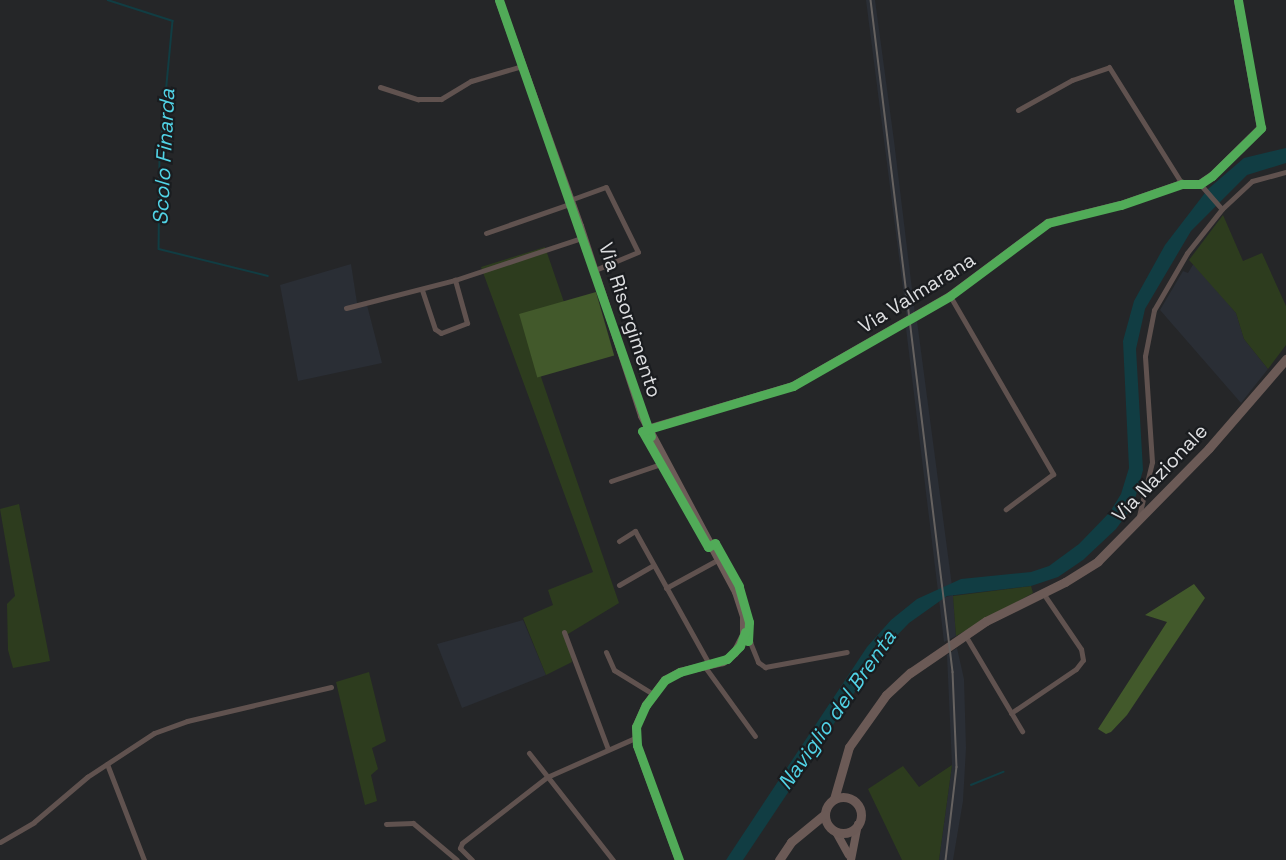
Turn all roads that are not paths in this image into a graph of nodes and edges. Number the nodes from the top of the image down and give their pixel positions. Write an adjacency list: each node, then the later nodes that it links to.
1 (499, 0): 3 (street, Via Risorgimento)
2 (1238, 0): 8 (street)
3 (522, 66): 4 (street); 9 (street, Via Risorgimento)
4 (380, 87)
5 (1018, 110): 7 (street)
6 (1286, 172): 10 (street)
7 (1182, 184): 8 (street, Via Valmarana); 16 (street, Via Valmarana)
8 (1202, 188): 10 (street)
9 (571, 201): 11 (street); 12 (street, Via Risorgimento); 13 (street, Via Risorgimento)
10 (1221, 207): 23 (street)
11 (486, 233)
12 (584, 237): 13 (street, Via Risorgimento); 14 (street)
13 (595, 270): 19 (street, Via Risorgimento)
14 (455, 280): 15 (street); 15 (street)
15 (422, 290): 17 (street)
16 (950, 296): 19 (street, Via Valmarana); 22 (street, Via Valmarana)
17 (346, 308)
18 (1286, 359): 23 (main road, Via Nazionale)
19 (647, 429): 20 (street, Via Risorgimento)
20 (664, 463): 21 (street); 25 (street, Via Risorgimento)
21 (611, 481)
22 (1006, 509)
23 (1139, 521): 29 (main road, Via Nazionale)
24 (619, 541): 26 (street)
25 (719, 559): 28 (street); 32 (street, Via Risorgimento)
26 (653, 565): 27 (street); 28 (street)
27 (620, 585)
28 (666, 588): 35 (street)
29 (1043, 593): 31 (main road, Via Nazionale); 38 (street)
30 (564, 632): 42 (street)
31 (965, 635): 38 (street); 45 (main road, Via Nazionale)
32 (743, 639): 34 (street); 35 (street)
33 (606, 652): 37 (street)
34 (847, 652)
35 (707, 666): 37 (street); 40 (street)
36 (330, 687): 44 (street)
37 (653, 694): 41 (street)
38 (1011, 712): 39 (street)
39 (1023, 731)
40 (755, 736)
41 (635, 738): 42 (street); 58 (street)
42 (608, 749): 46 (street)
43 (529, 753): 46 (street)
44 (107, 764): 53 (street); 54 (street)
45 (842, 774): 47 (main road, Via Nazionale); 48 (main road)
46 (547, 777): 56 (street); 57 (street)
47 (834, 799): 48 (main road); 49 (main road)
48 (851, 799): 51 (main road)
49 (825, 814): 52 (main road); 59 (main road)
50 (386, 824): 55 (street)
51 (858, 825): 52 (main road); 60 (street)
52 (834, 831): 59 (main road); 60 (street)
53 (0, 842)
54 (144, 860)
55 (457, 860)
56 (472, 860)
57 (613, 860)
58 (679, 860)
59 (780, 860)
60 (850, 860)

